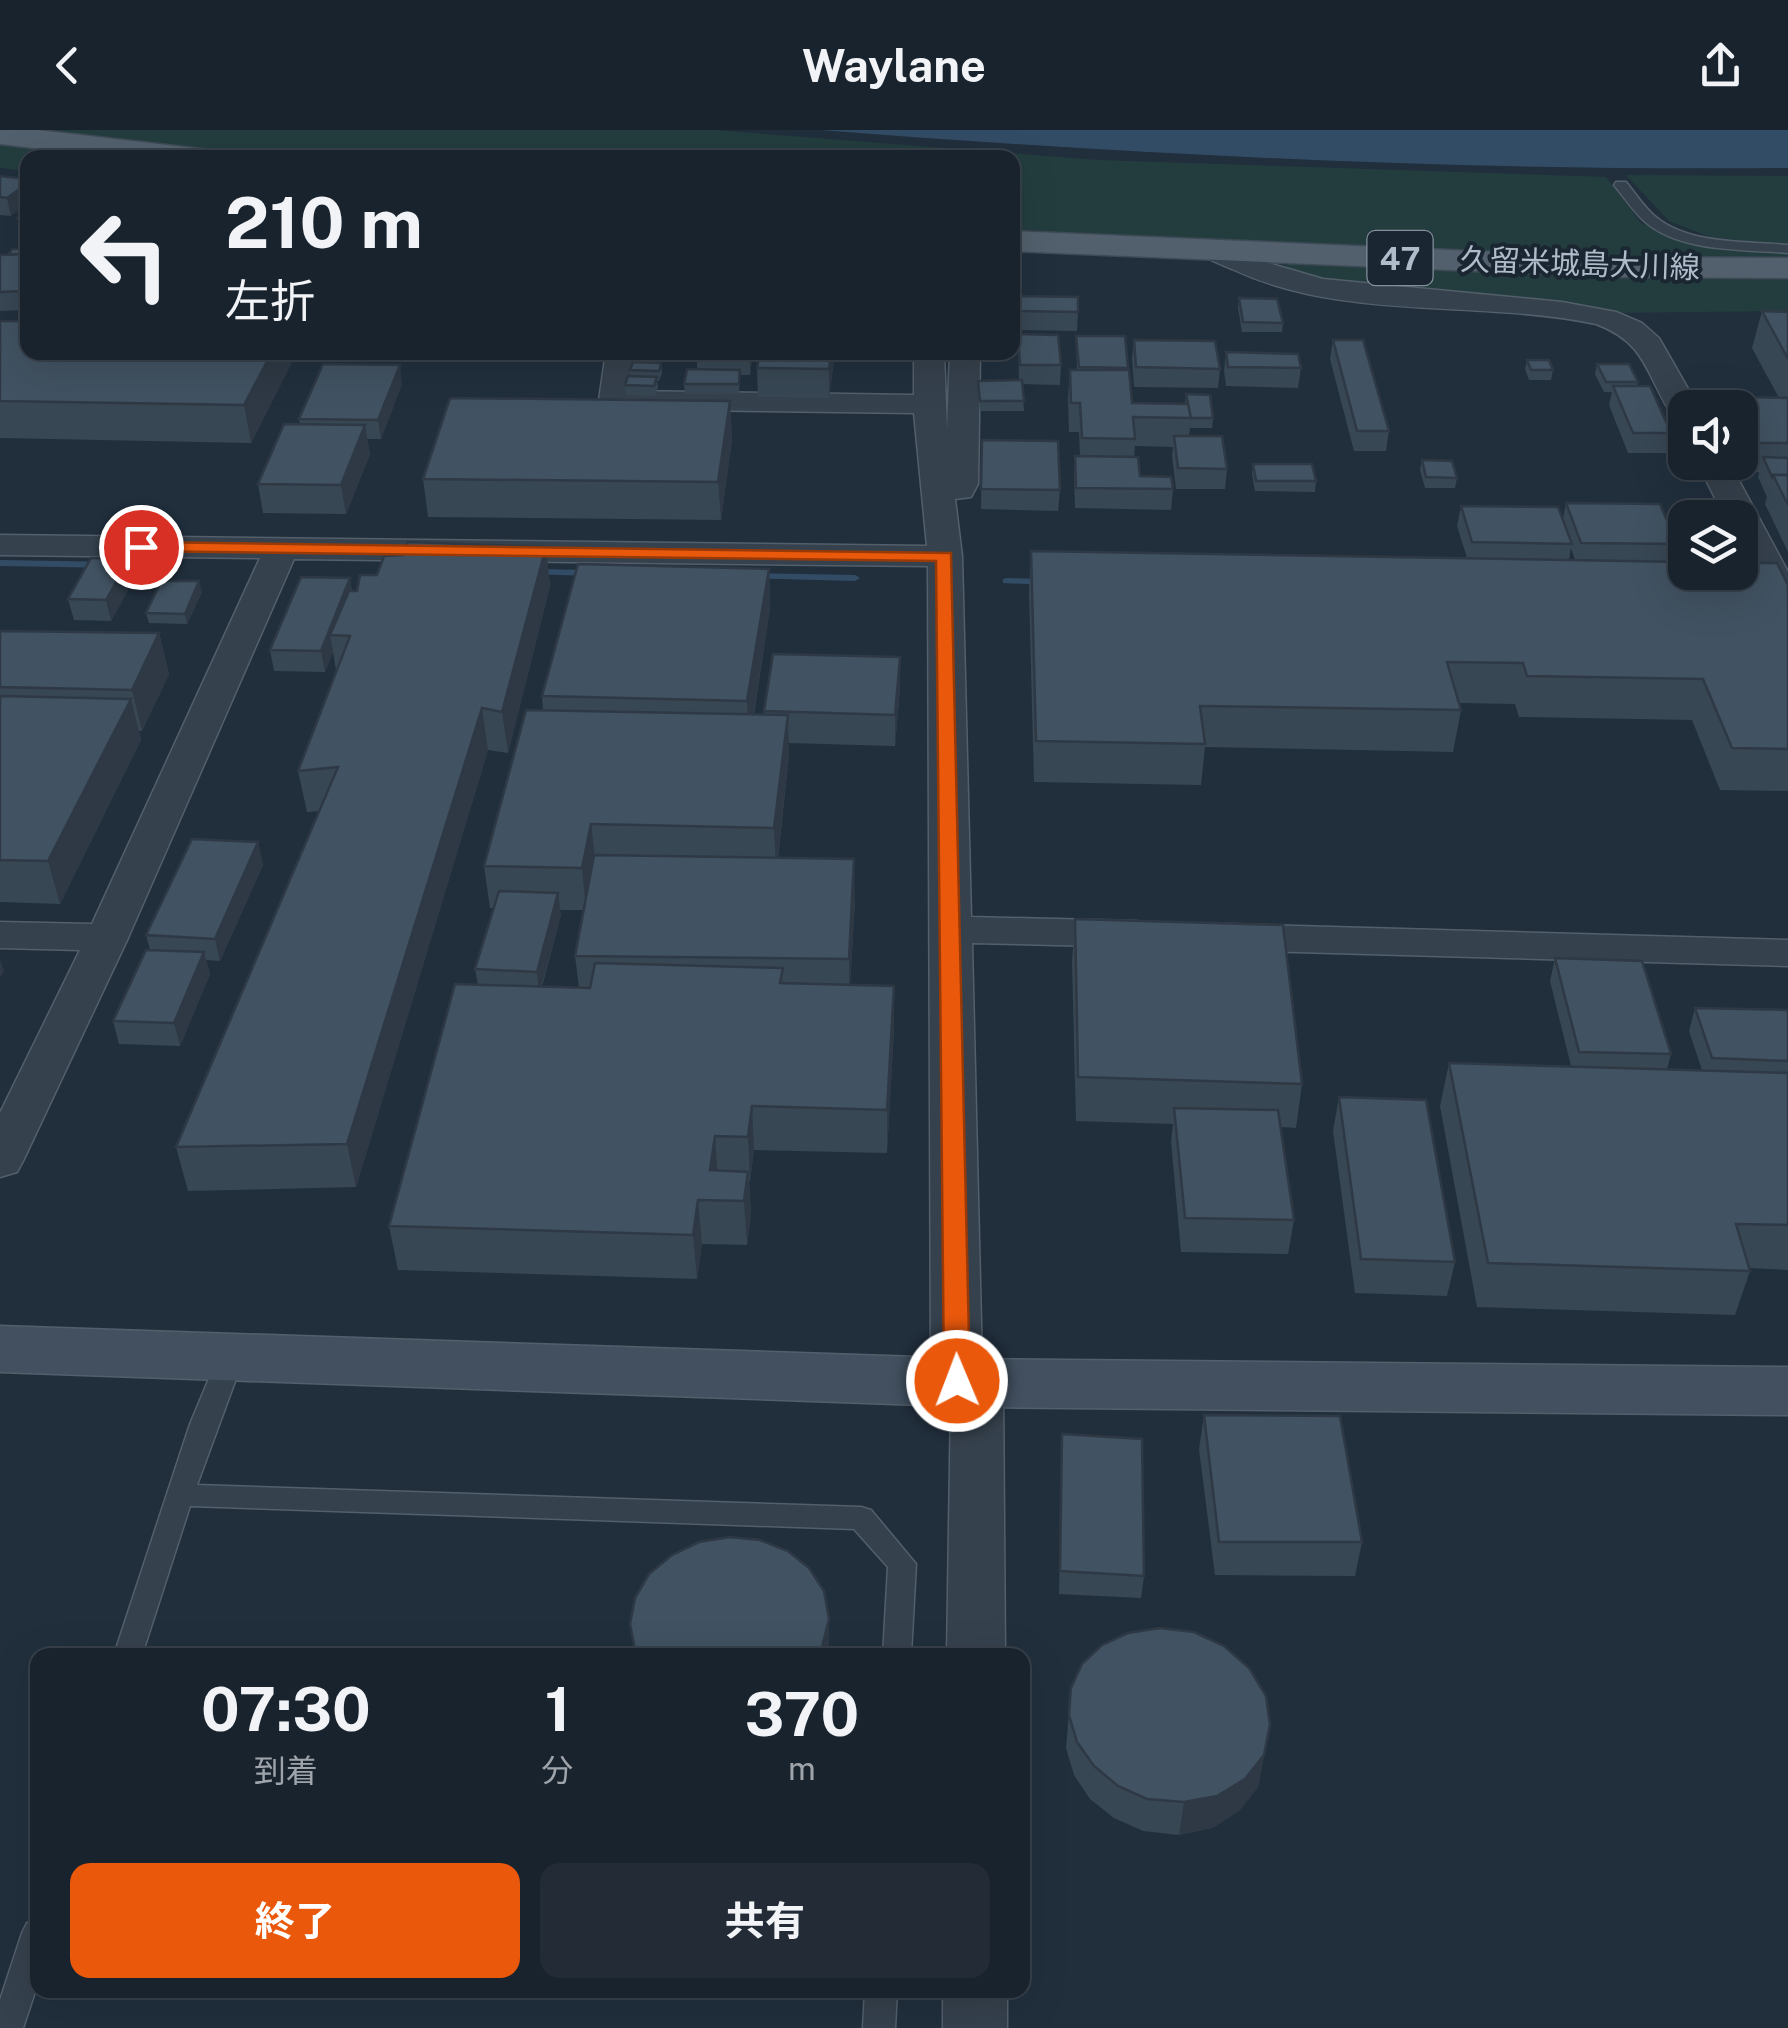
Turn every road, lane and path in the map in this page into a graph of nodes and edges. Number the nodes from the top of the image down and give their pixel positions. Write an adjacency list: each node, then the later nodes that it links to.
1 (0, 135): 2 (main road)
2 (132, 150)
3 (1621, 185): 5 (lane)
4 (1020, 240): 6 (main road, 久留米城島大川線 / 47)
5 (1788, 249)
6 (1213, 250): 7 (main road, 久留米城島大川線 / 47); 11 (street)
7 (1788, 268)
8 (620, 360): 12 (street)
9 (930, 360): 12 (street)
10 (965, 360): 14 (street)
11 (1673, 390)
12 (929, 404): 14 (street)
13 (1723, 480): 18 (street)
14 (939, 502): 17 (street)
15 (0, 545): 16 (street)
16 (282, 550): 17 (street); 21 (street)
17 (945, 556): 19 (street)
18 (1785, 590)
19 (948, 929): 22 (street); 26 (street)
20 (0, 935): 21 (street)
21 (107, 938): 23 (street)
22 (1788, 953)
23 (0, 1162)
24 (0, 1349): 25 (street)
25 (230, 1357): 26 (street); 28 (lane)
26 (967, 1382): 27 (street); 31 (street)
27 (1788, 1390)
28 (180, 1494): 29 (lane); 30 (lane)
29 (130, 1648)
30 (897, 1648)
31 (976, 1648)
32 (30, 1958): 35 (lane)
33 (880, 1998): 36 (lane)
34 (976, 1998): 37 (street)
35 (7, 2028)
36 (879, 2028)
37 (975, 2028)

